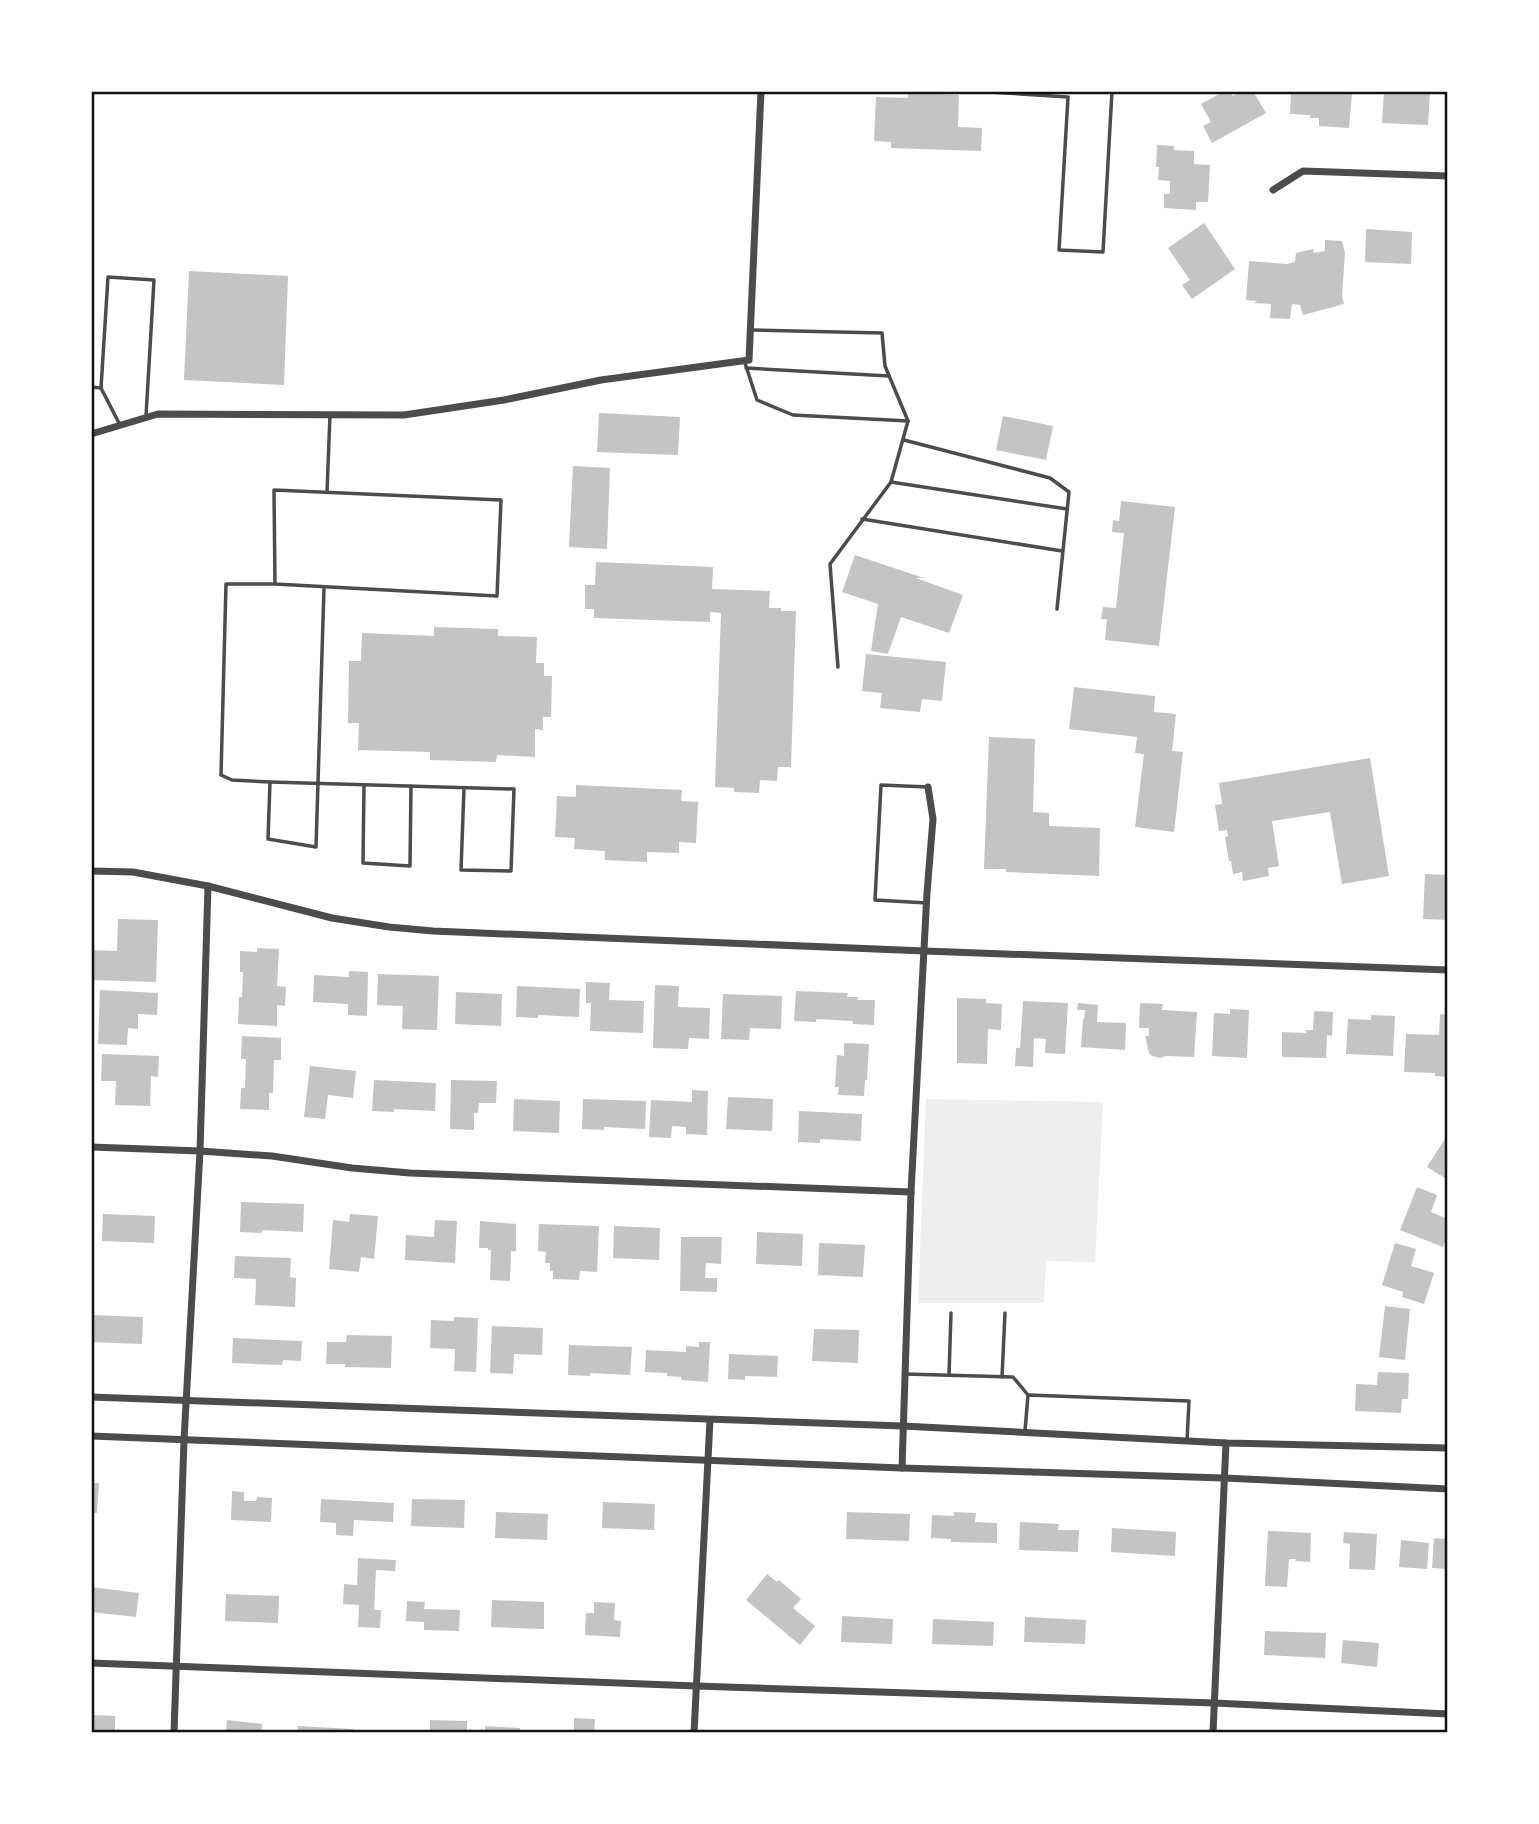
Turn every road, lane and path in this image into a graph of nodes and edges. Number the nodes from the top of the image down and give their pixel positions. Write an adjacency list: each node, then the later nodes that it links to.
1 (761, 91): 7 (street)
2 (973, 91): 4 (lane)
3 (1112, 91): 4 (lane)
4 (1068, 94)
5 (1448, 176): 6 (street)
6 (1273, 190)
7 (750, 330): 8 (street); 9 (lane)
8 (746, 362): 9 (lane); 12 (street); 14 (lane)
9 (889, 376): 14 (lane)
10 (91, 387): 11 (lane)
11 (101, 388): 13 (lane); 15 (lane)
12 (330, 415): 13 (street); 19 (lane)
13 (146, 418): 15 (street)
14 (908, 421): 17 (lane)
15 (120, 425): 16 (street)
16 (91, 434)
17 (903, 440): 18 (lane); 20 (lane)
18 (891, 482): 20 (lane); 21 (lane)
19 (327, 492): 23 (lane); 24 (lane)
20 (1067, 509): 22 (lane)
21 (862, 519): 22 (lane); 26 (lane)
22 (1062, 551): 25 (lane)
23 (275, 584): 24 (lane); 27 (lane)
24 (324, 588): 28 (lane)
25 (1056, 609)
26 (838, 667)
27 (270, 782): 28 (lane); 28 (lane)
28 (318, 783): 29 (lane)
29 (364, 785): 30 (lane); 30 (lane)
30 (411, 786): 32 (lane)
31 (928, 787): 35 (street); 35 (lane)
32 (464, 788): 32 (lane)
33 (91, 871): 34 (street)
34 (208, 886): 36 (street); 39 (street)
35 (927, 902): 36 (street)
36 (925, 951): 37 (street); 40 (street)
37 (1448, 970)
38 (91, 1147): 39 (street)
39 (200, 1151): 40 (street); 48 (street)
40 (911, 1192): 43 (street)
41 (951, 1313): 44 (lane)
42 (1005, 1313): 45 (lane)
43 (905, 1374): 44 (lane); 50 (street)
44 (949, 1375): 45 (lane)
45 (1002, 1377): 46 (lane)
46 (1028, 1395): 51 (lane); 54 (lane)
47 (91, 1397): 48 (street)
48 (186, 1401): 49 (street); 53 (street)
49 (710, 1420): 50 (street); 57 (street)
50 (903, 1426): 51 (street); 58 (street)
51 (1024, 1433): 54 (street)
52 (91, 1436): 53 (street)
53 (184, 1440): 57 (street); 62 (street)
54 (1187, 1441): 55 (street)
55 (1226, 1443): 56 (street); 59 (street)
56 (1448, 1448)
57 (707, 1461): 58 (street); 63 (street)
58 (902, 1468): 59 (street)
59 (1224, 1478): 60 (street); 64 (street)
60 (1448, 1489)
61 (91, 1663): 62 (street)
62 (177, 1666): 63 (street); 66 (street)
63 (696, 1686): 64 (street); 67 (street)
64 (1214, 1703): 65 (street); 68 (street)
65 (1448, 1714)
66 (174, 1733)
67 (694, 1733)
68 (1213, 1733)

